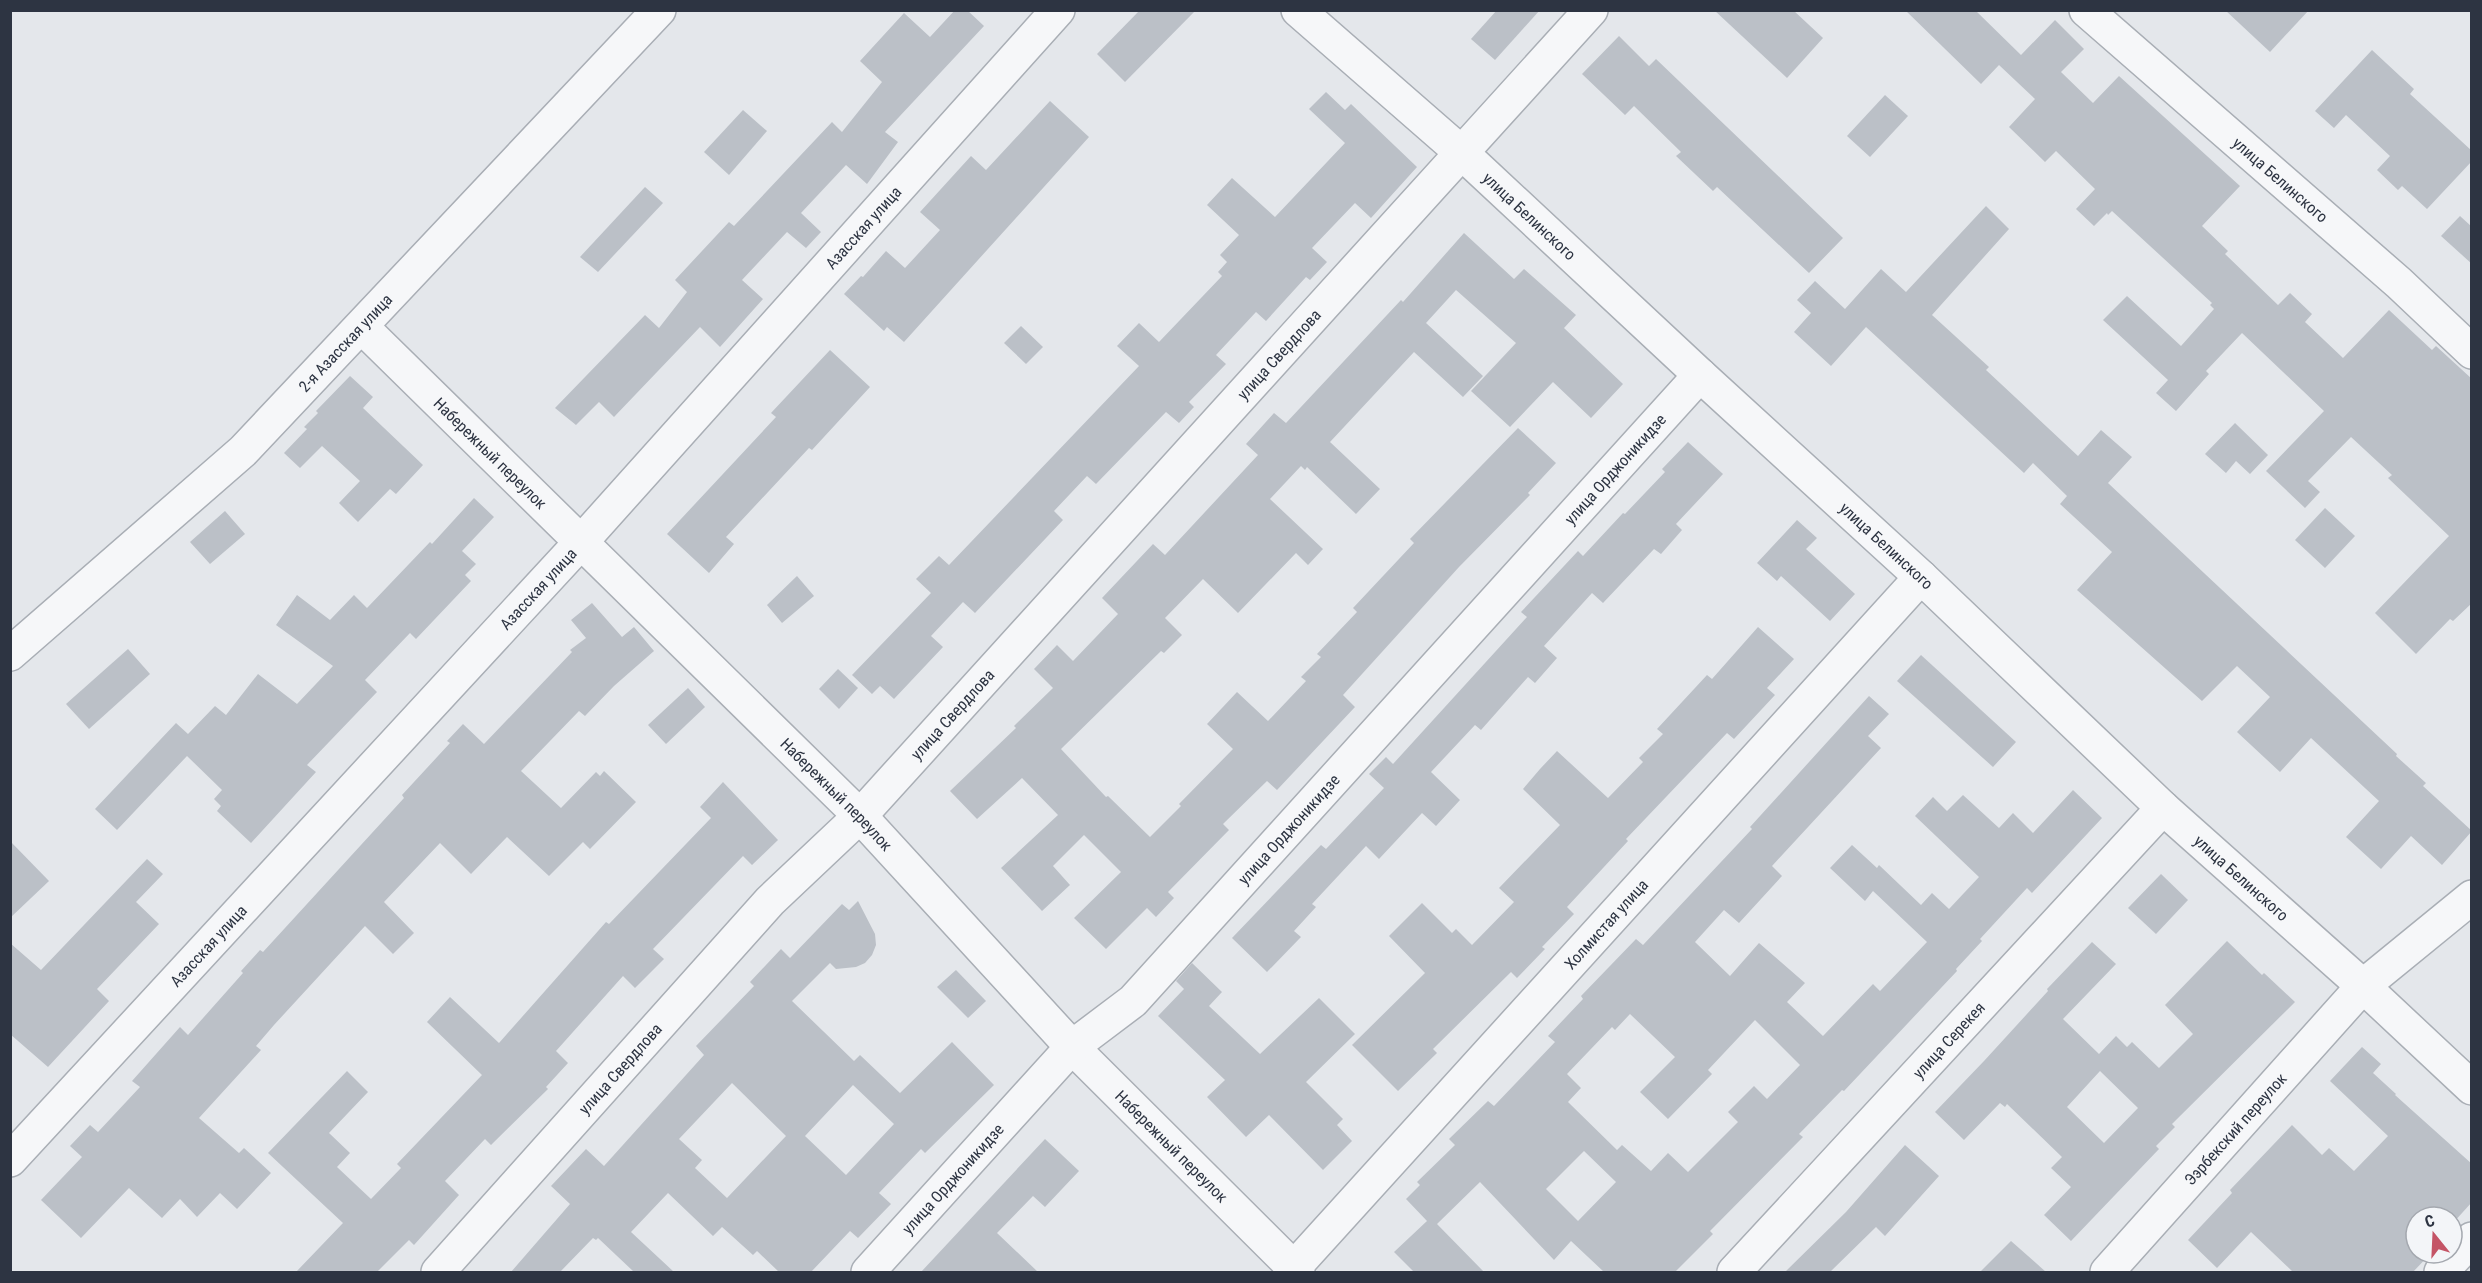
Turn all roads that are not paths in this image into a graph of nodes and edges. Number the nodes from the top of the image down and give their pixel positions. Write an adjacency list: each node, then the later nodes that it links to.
1 (659, 10): 7 (street, 2-я Азасская улица)
2 (1058, 10): 10 (street, Азасская улица)
3 (1298, 10): 6 (street, улица Белинского)
4 (1591, 10): 6 (street, улица Свердлова)
5 (2086, 10): 8 (street, улица Белинского)
6 (1463, 154): 9 (street, улица Белинского); 14 (street, улица Свердлова)
7 (362, 327): 10 (street, Набережный переулок); 12 (street, 2-я Азасская улица)
8 (2472, 352)
9 (1700, 375): 11 (street, улица Белинского); 17 (street, улица Орджоникидзе)
10 (582, 541): 14 (street, Набережный переулок); 19 (street, Азасская улица)
11 (1921, 578): 13 (street, улица Белинского); 21 (street, Холмистая улица)
12 (10, 654)
13 (2163, 808): 16 (street, улица Белинского); 24 (street, улица Серекея)
14 (860, 816): 17 (street, Набережный переулок); 22 (street, улица Свердлова)
15 (2472, 897): 16 (street, Ээрбекский переулок)
16 (2363, 986): 18 (street, улица Белинского); 25 (street, Ээрбекский переулок)
17 (1072, 1047): 21 (street, Набережный переулок); 23 (street, улица Орджоникидзе)
18 (2472, 1088)
19 (10, 1160)
20 (2472, 1239): 26 (street)
21 (1294, 1271)
22 (438, 1272)
23 (868, 1272)
24 (1734, 1272)
25 (2107, 1272)
26 (2441, 1272)

